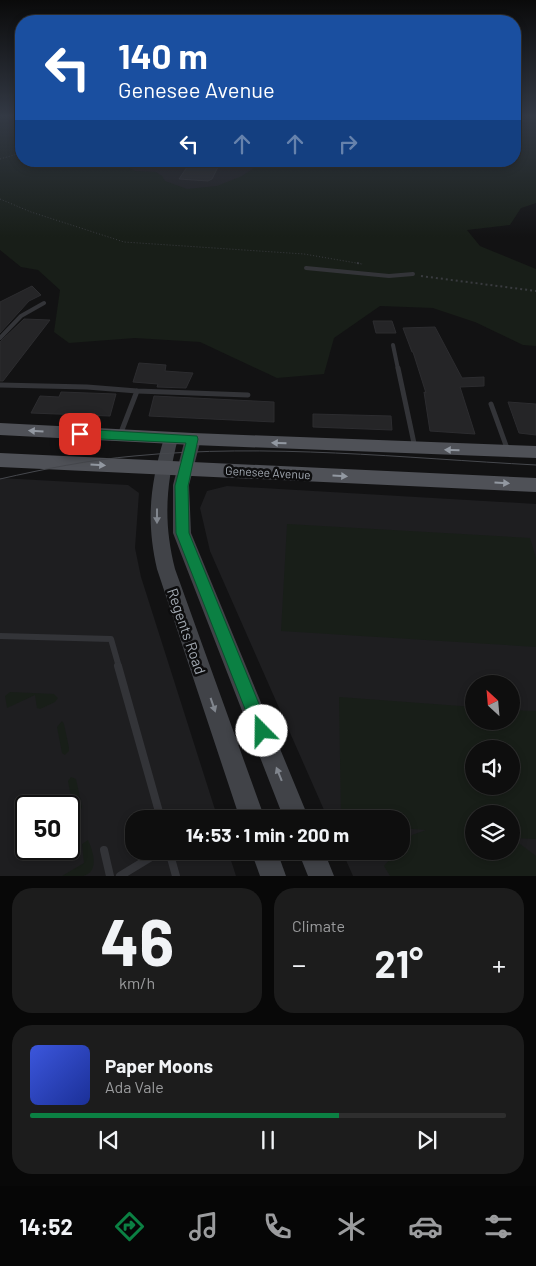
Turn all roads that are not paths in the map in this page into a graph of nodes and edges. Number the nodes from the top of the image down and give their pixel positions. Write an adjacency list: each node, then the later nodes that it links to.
1 (306, 268): 2 (lane)
2 (414, 274)
3 (44, 303): 4 (lane)
4 (0, 338)
5 (393, 345): 14 (lane)
6 (0, 385): 7 (lane)
7 (137, 391): 8 (lane); 11 (lane)
8 (248, 395)
9 (491, 404): 15 (lane)
10 (0, 429): 11 (main road, one-way to 10)
11 (120, 435): 12 (main road)
12 (171, 438): 13 (main road); 18 (main road, Regents Road)
13 (193, 439): 14 (main road, one-way to 13); 19 (main road)
14 (415, 448): 15 (main road, one-way to 14)
15 (508, 451): 16 (main road)
16 (536, 452)
17 (0, 460): 18 (main road, Genesee Avenue, one-way to 18)
18 (163, 468): 19 (main road, Genesee Avenue); 23 (main road, Regents Road, one-way to 23)
19 (186, 469): 20 (main road, Genesee Avenue, one-way to 20); 24 (main road, one-way to 19)
20 (536, 485)
21 (0, 636): 22 (lane)
22 (158, 810)
23 (250, 810)
24 (293, 810)
25 (104, 850): 30 (lane)
26 (146, 860): 31 (lane)
27 (172, 860): 32 (lane)
28 (267, 860): 33 (main road)
29 (315, 860): 34 (main road)
30 (110, 876)
31 (120, 876)
32 (176, 876)
33 (273, 876)
34 (321, 876)

